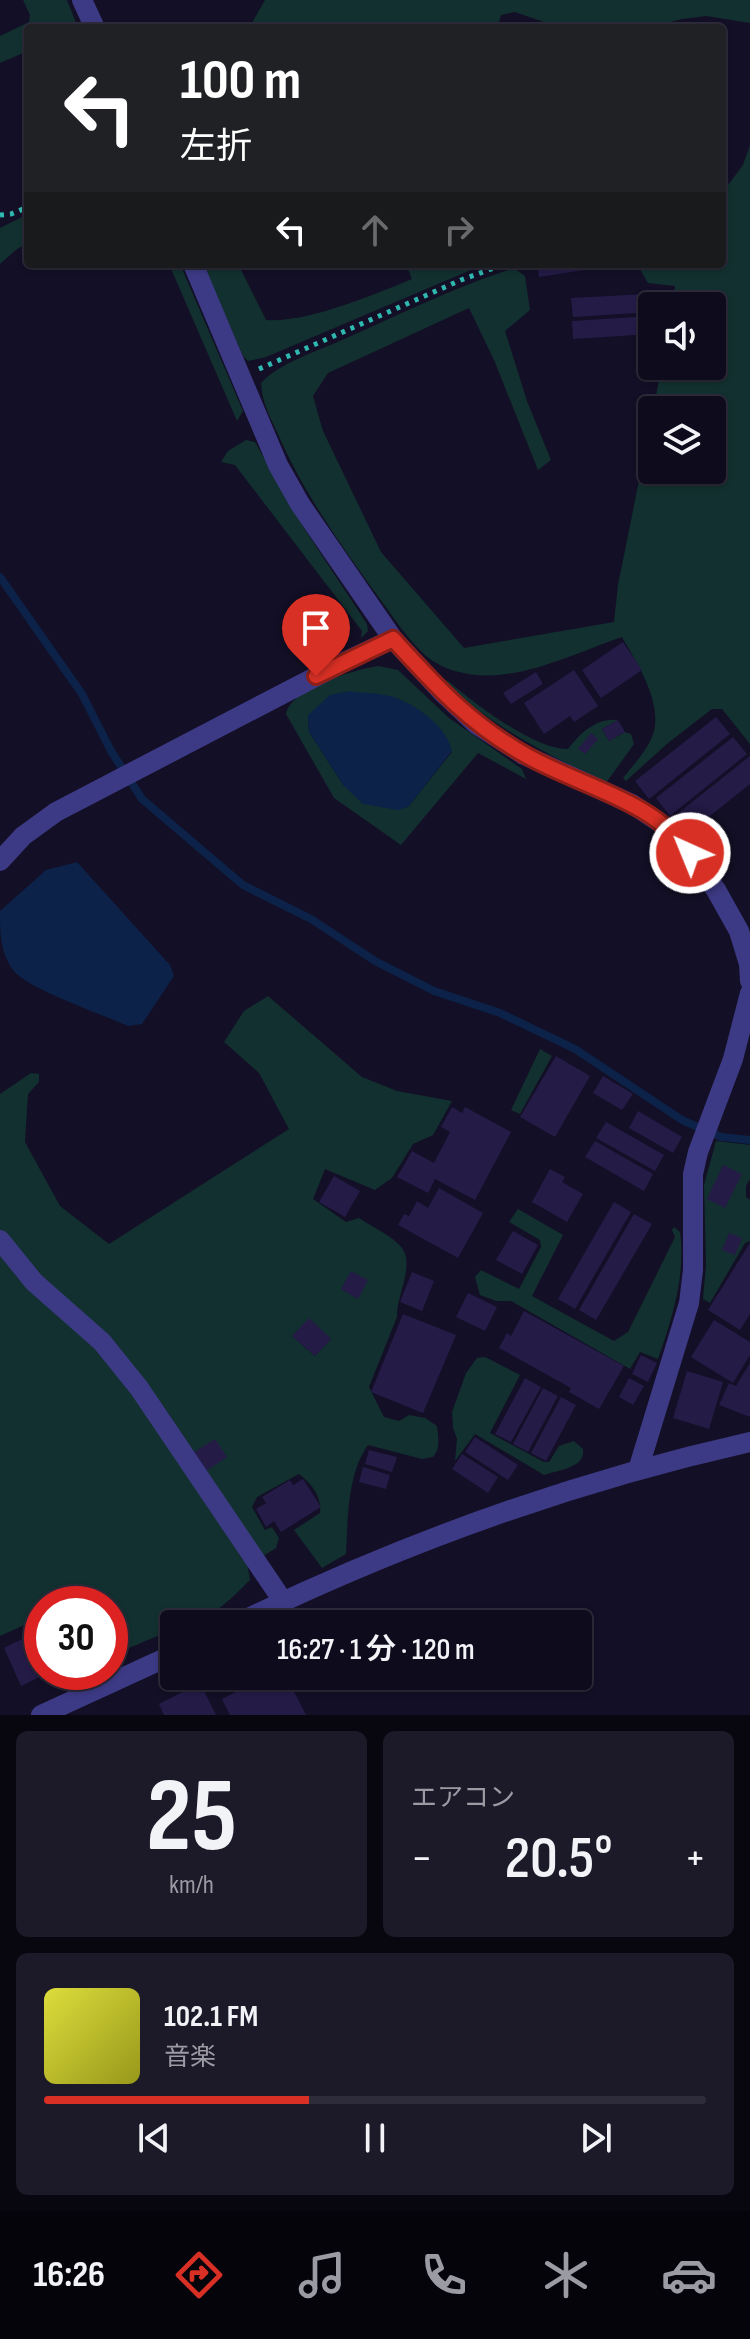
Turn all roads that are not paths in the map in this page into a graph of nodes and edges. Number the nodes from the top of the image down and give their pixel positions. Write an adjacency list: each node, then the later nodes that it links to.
1 (82, 0): 2 (street)
2 (93, 24)
3 (195, 268): 4 (street)
4 (393, 639): 5 (street); 6 (street)
5 (0, 861)
6 (750, 981)
7 (750, 993): 10 (street)
8 (0, 1240): 11 (street)
9 (750, 1442): 10 (street)
10 (638, 1470): 11 (street)
11 (283, 1601): 12 (street)
12 (265, 1610)
13 (160, 1660): 14 (street)
14 (41, 1715)

